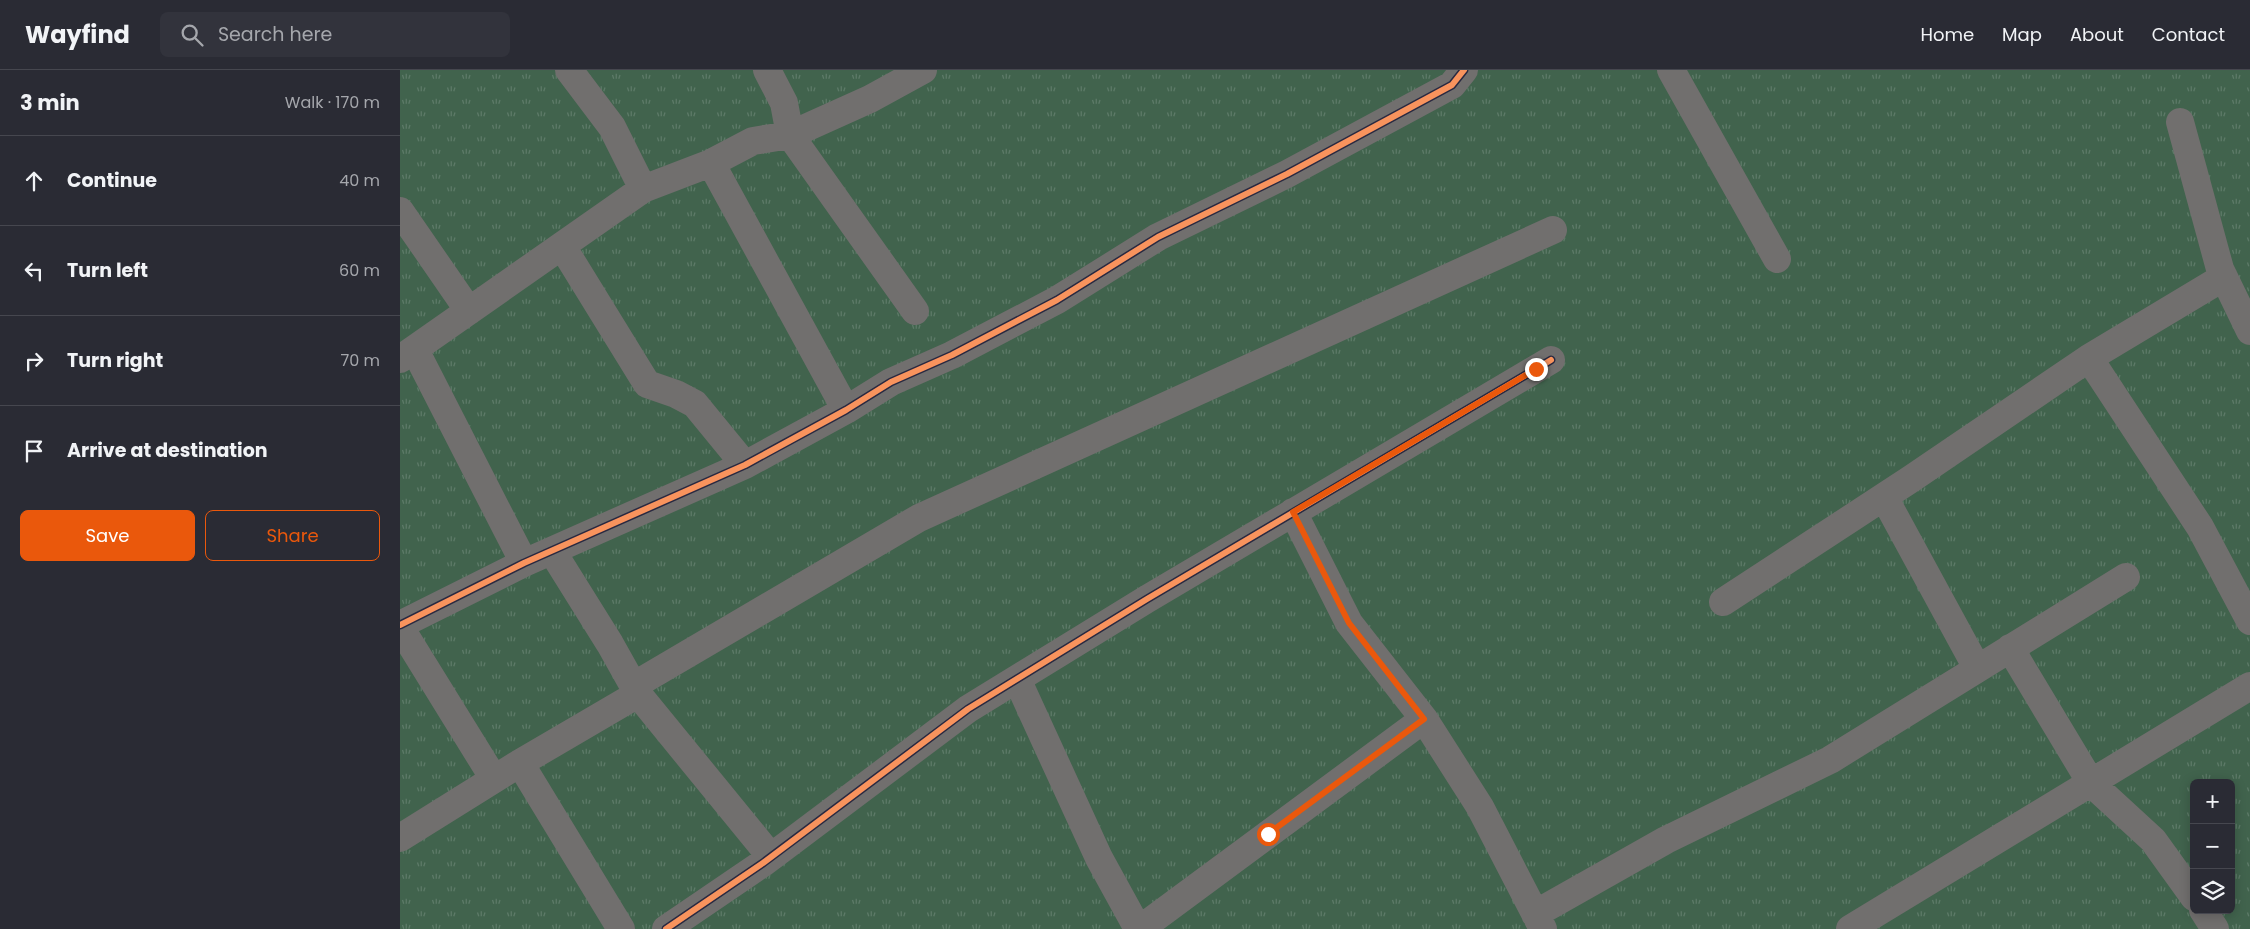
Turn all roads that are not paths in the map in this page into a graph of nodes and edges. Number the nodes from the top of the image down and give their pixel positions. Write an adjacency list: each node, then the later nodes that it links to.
1 (568, 70): 9 (street)
2 (767, 70): 7 (street)
3 (923, 70): 7 (street)
4 (1464, 70): 21 (street)
5 (1672, 70): 13 (street)
6 (2180, 122): 14 (street)
7 (790, 135): 8 (street); 16 (street)
8 (711, 163): 9 (street); 21 (street)
9 (643, 189): 12 (street)
10 (400, 211): 15 (street)
11 (1553, 230): 35 (street)
12 (562, 246): 15 (street); 22 (street)
13 (1776, 259)
14 (2224, 277): 17 (street); 19 (street)
15 (469, 311): 18 (street)
16 (915, 312)
17 (2250, 331)
18 (407, 355): 26 (street)
19 (2089, 358): 23 (street); 29 (street)
20 (1551, 360): 24 (street)
21 (846, 410): 22 (street)
22 (745, 465): 25 (street)
23 (1884, 497): 28 (street); 32 (street)
24 (1293, 512): 33 (street); 36 (street)
25 (552, 551): 26 (street); 35 (street)
26 (524, 563): 30 (street)
27 (2126, 577): 31 (street)
28 (1724, 602)
29 (2250, 621)
30 (400, 626): 38 (street)
31 (2010, 648): 32 (street); 39 (street)
32 (1977, 668): 43 (street)
33 (1017, 679): 41 (street); 46 (street)
34 (2250, 686): 39 (street)
35 (636, 690): 37 (street); 41 (street)
36 (1424, 719): 43 (street); 46 (street)
37 (520, 763): 38 (street); 44 (street)
38 (494, 779): 40 (street)
39 (2091, 782): 42 (street); 47 (street)
40 (400, 838)
41 (771, 857): 45 (street)
42 (2190, 892)
43 (1539, 921)
44 (621, 929)
45 (666, 929)
46 (1139, 929)
47 (1850, 929)

